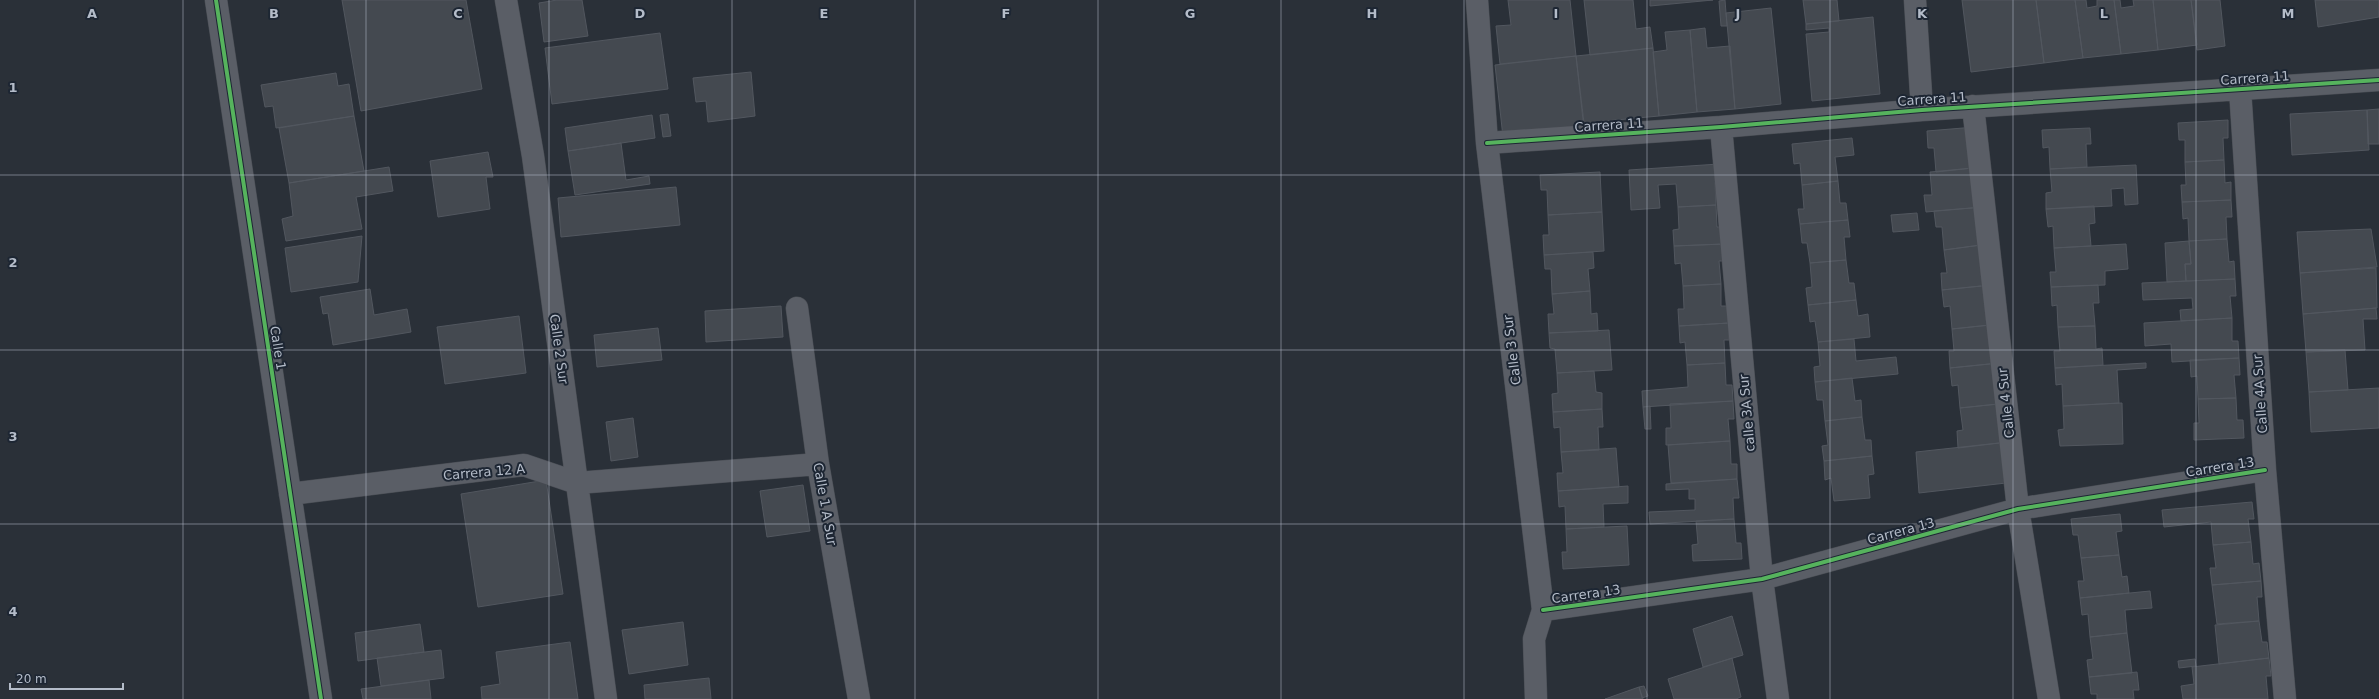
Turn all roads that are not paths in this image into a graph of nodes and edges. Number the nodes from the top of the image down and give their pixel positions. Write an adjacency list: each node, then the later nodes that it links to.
1 (216, 0): 15 (street, Calle 1)
2 (506, 0): 14 (street, Calle 2 Sur)
3 (1476, 0): 10 (street, Calle 3 Sur)
4 (1915, 0): 8 (street)
5 (2379, 80): 6 (street, Carrera 11)
6 (2240, 89): 7 (street, Carrera 11); 13 (street, Calle 4A Sur)
7 (1973, 106): 8 (street, Carrera 11); 16 (street, Calle 4 Sur)
8 (1922, 110): 9 (street, Carrera 11)
9 (1721, 127): 10 (street, Carrera 11); 17 (street, calle 3A Sur)
10 (1487, 143): 18 (street, Calle 3 Sur)
11 (797, 308): 12 (street, Calle 1 A Sur)
12 (818, 464): 14 (street, Carrera 12 A); 21 (street, Calle 1 A Sur)
13 (2265, 470): 16 (street, Carrera 13); 25 (street, Calle 4A Sur)
14 (577, 483): 15 (street, Carrera 12 A); 20 (street, Calle 2 Sur)
15 (290, 494): 19 (street, Calle 1)
16 (2018, 509): 17 (street, Carrera 13); 24 (street, Calle 4 Sur)
17 (1762, 579): 18 (street, Carrera 13); 23 (street, calle 3A Sur)
18 (1543, 610): 22 (street, Calle 3 Sur)
19 (321, 699)
20 (606, 699)
21 (859, 699)
22 (1536, 699)
23 (1778, 699)
24 (2049, 699)
25 (2285, 699)

